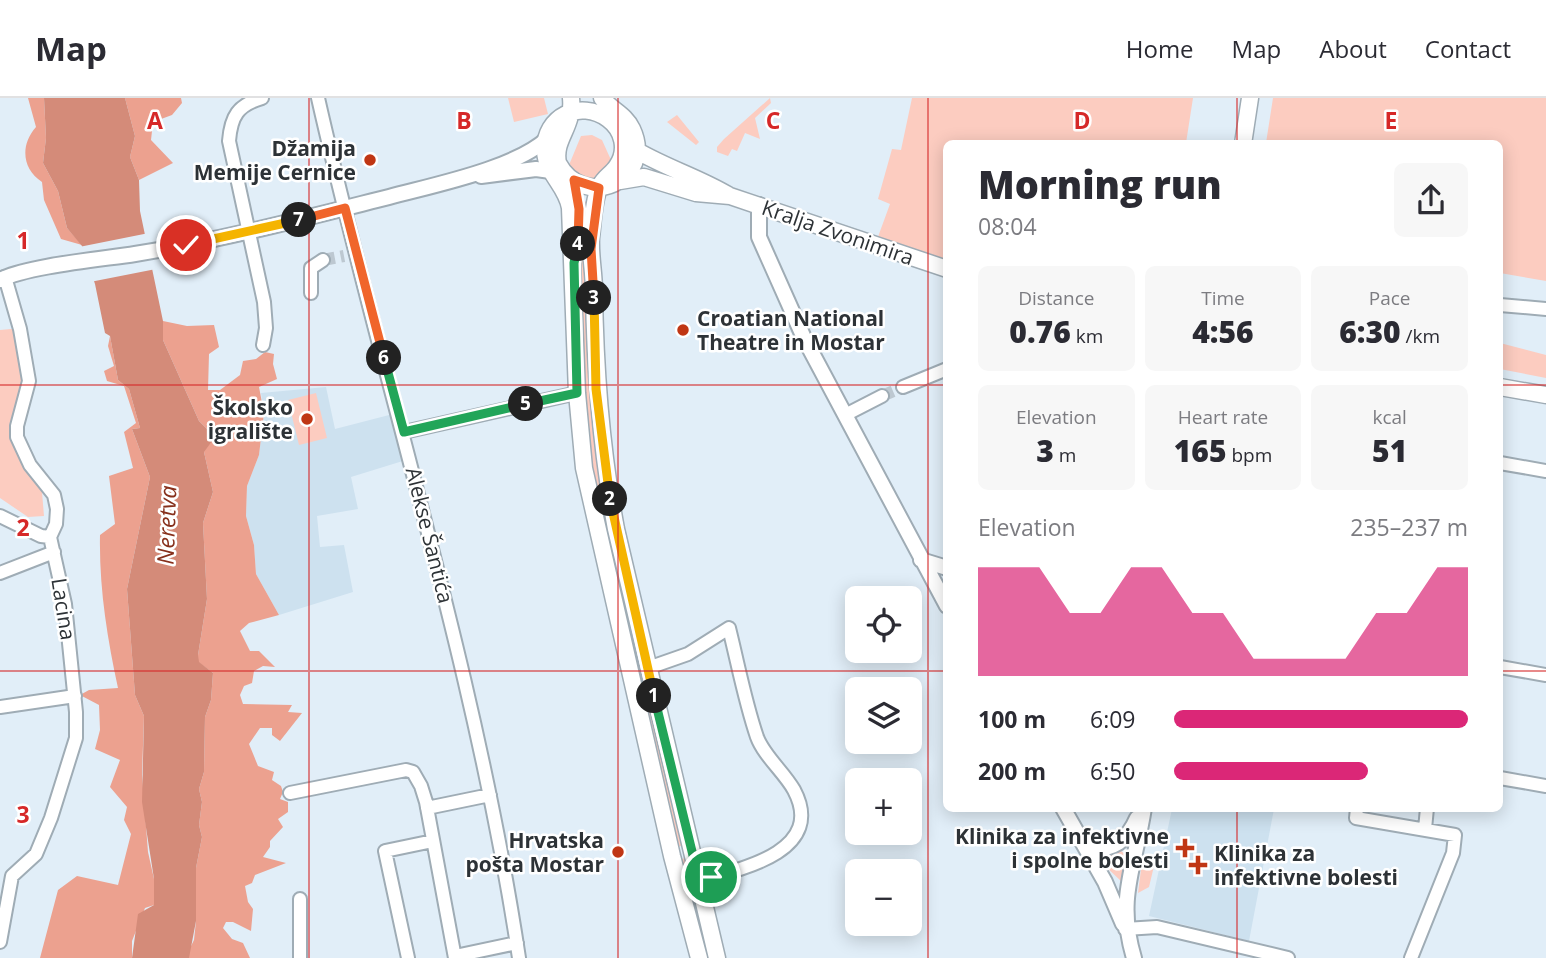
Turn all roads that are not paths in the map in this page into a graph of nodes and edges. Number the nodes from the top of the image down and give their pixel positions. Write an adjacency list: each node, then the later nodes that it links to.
1 (262, 98): 18 (street)
2 (318, 98): 17 (street, Alekse Šantića)
3 (591, 98): 7 (main road)
4 (602, 98): 10 (main road)
5 (1250, 98): 9 (main road)
6 (567, 106): 7 (main road); 8 (main road); 12 (main road)
7 (601, 115): 10 (main road)
8 (548, 138): 11 (main road); 13 (street)
9 (1244, 140)
10 (629, 145): 14 (main road); 14 (main road); 15 (main road, Kralja Zvonimira)
11 (549, 169): 12 (street); 13 (street); 20 (main road)
12 (570, 177): 14 (main road); 20 (main road)
13 (452, 181): 17 (street)
14 (611, 185): 15 (main road, Kralja Zvonimira); 44 (main road)
15 (730, 196): 16 (main road, Kralja Zvonimira)
16 (759, 205): 21 (main road, Kralja Zvonimira); 33 (street)
17 (345, 208): 18 (street); 34 (street, Alekse Šantića)
18 (250, 233): 22 (street); 26 (street)
19 (323, 260): 23 (street)
20 (574, 263): 30 (main road)
21 (943, 268)
22 (3, 278): 38 (street, Lacina)
23 (311, 293)
24 (1503, 305): 25 (street)
25 (1546, 309)
26 (263, 345)
27 (943, 371): 28 (street)
28 (903, 387)
29 (1503, 388): 31 (main road)
30 (577, 393): 34 (street); 72 (main road)
31 (1546, 395)
32 (882, 397): 33 (street)
33 (845, 415): 40 (street)
34 (404, 432): 52 (street, Alekse Šantića)
35 (1503, 464): 36 (street)
36 (1546, 471)
37 (0, 516): 38 (street)
38 (50, 537): 39 (street, Lacina)
39 (54, 552): 42 (street); 47 (street, Lacina)
40 (921, 560): 41 (street); 43 (street)
41 (943, 567)
42 (0, 573)
43 (943, 599)
44 (648, 668): 63 (main road); 63 (street)
45 (1503, 668): 46 (street)
46 (1546, 675)
47 (75, 696): 48 (street); 62 (street, Lacina)
48 (0, 708)
49 (1503, 779): 50 (street)
50 (1546, 786)
51 (290, 793): 53 (street)
52 (490, 794): 53 (street); 67 (street, Alekse Šantića)
53 (427, 808): 60 (street)
54 (1065, 812): 61 (street)
55 (1140, 812): 61 (street)
56 (1142, 812): 65 (street)
57 (1357, 812): 59 (street)
58 (1426, 812): 59 (street)
59 (1424, 829): 76 (street)
60 (433, 841): 68 (street); 70 (street)
61 (1088, 850): 65 (street)
62 (6, 876): 66 (street, Lacina)
63 (705, 878): 73 (main road)
64 (300, 899): 69 (street)
65 (1125, 929): 74 (street); 75 (street)
66 (0, 942)
67 (517, 943): 68 (street); 71 (street, Alekse Šantića)
68 (455, 957)
69 (300, 958)
70 (408, 958)
71 (519, 958)
72 (699, 958)
73 (717, 958)
74 (1134, 958)
75 (1288, 958)
76 (1411, 958)

